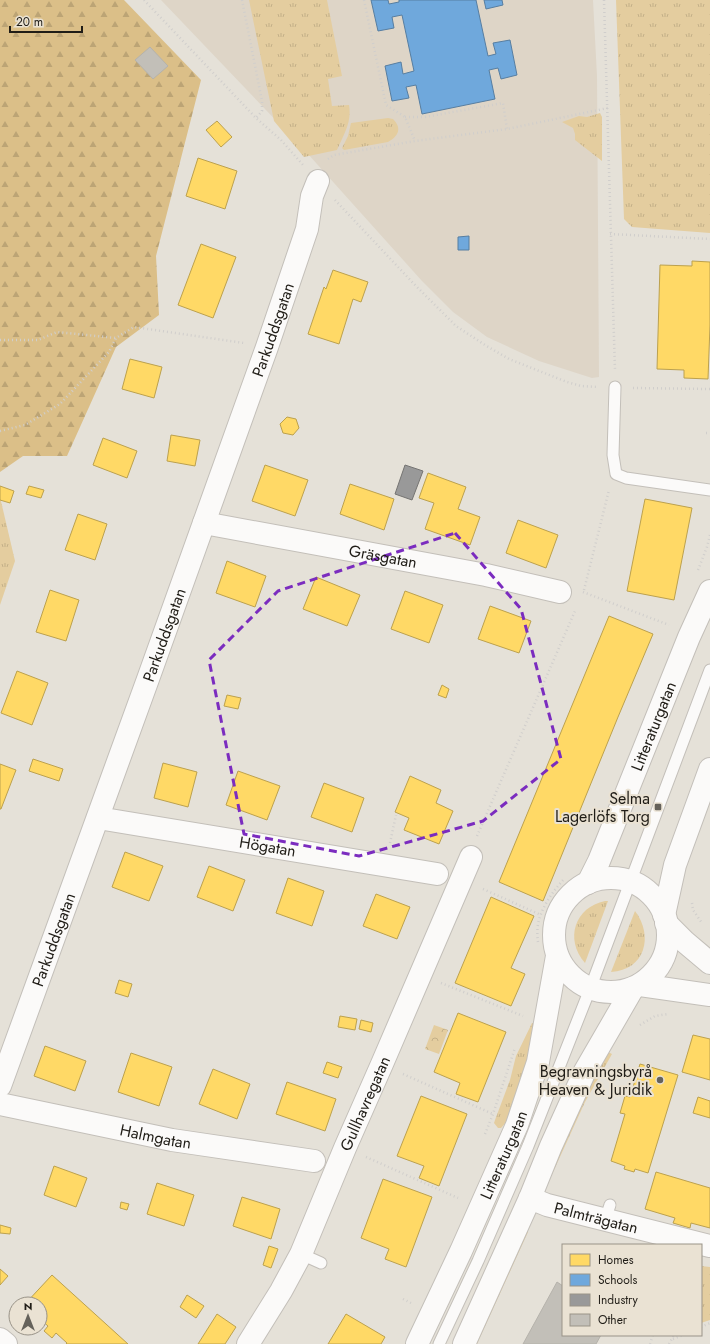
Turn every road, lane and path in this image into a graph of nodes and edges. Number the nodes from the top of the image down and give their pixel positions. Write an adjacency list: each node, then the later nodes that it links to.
1 (144, 0): 7 (path)
2 (242, 0): 7 (path)
3 (364, 0): 6 (path)
4 (604, 0): 5 (path)
5 (608, 108): 8 (path); 11 (path)
6 (405, 117): 8 (path); 9 (path)
7 (256, 118): 10 (path)
8 (507, 129): 9 (path)
9 (415, 141): 10 (path)
10 (314, 177): 15 (street, Parkuddsgatan); 16 (path)
11 (610, 234): 12 (path); 16 (path)
12 (710, 239)
13 (116, 338): 14 (path); 15 (path); 18 (path)
14 (0, 340)
15 (267, 347): 23 (street, Parkuddsgatan)
16 (615, 387): 17 (path); 21 (lane)
17 (710, 389)
18 (0, 430)
19 (706, 433): 20 (path)
20 (710, 433)
21 (616, 474): 22 (lane); 25 (path)
22 (710, 490)
23 (204, 524): 26 (street, Gräsgatan); 32 (street, Parkuddsgatan)
24 (710, 591): 39 (street, Litteraturgatan)
25 (583, 592): 26 (path); 28 (path)
26 (570, 595)
27 (577, 606): 34 (path)
28 (674, 627)
29 (710, 670): 38 (lane)
30 (710, 769): 42 (street, Litteraturgatan)
31 (396, 815): 33 (path)
32 (98, 818): 35 (street, Högatan); 54 (street, Parkuddsgatan)
33 (389, 846)
34 (471, 857): 37 (street, Gullhavregatan)
35 (437, 874)
36 (565, 878): 41 (path)
37 (460, 879): 41 (path); 53 (street, Gullhavregatan)
38 (630, 882): 39 (street, Litteraturgatan); 42 (street, Litteraturgatan); 48 (lane)
39 (588, 883): 45 (street, Litteraturgatan)
40 (691, 898): 43 (path)
41 (541, 915): 44 (path)
42 (665, 919): 46 (street); 47 (street, Litteraturgatan)
43 (706, 926)
44 (538, 946)
45 (557, 956): 48 (street, Litteraturgatan); 71 (street, Litteraturgatan)
46 (710, 963)
47 (637, 986): 48 (street, Litteraturgatan); 49 (street); 61 (street, Litteraturgatan)
48 (590, 989): 72 (lane)
49 (710, 995)
50 (527, 1010): 51 (path)
51 (524, 1017)
52 (516, 1044): 56 (path)
53 (382, 1064): 56 (path); 58 (street, Gullhavregatan)
54 (0, 1086)
55 (0, 1104): 59 (street, Halmgatan)
56 (493, 1114): 57 (path)
57 (485, 1135)
58 (345, 1148): 60 (path); 63 (street, Gullhavregatan)
59 (314, 1161)
60 (462, 1192)
61 (530, 1198): 62 (street, Palmträgatan); 73 (street, Litteraturgatan)
62 (682, 1243)
63 (301, 1254): 64 (lane); 70 (street, Gullhavregatan)
64 (321, 1263)
65 (403, 1299): 66 (path)
66 (410, 1310)
67 (674, 1337): 74 (path)
68 (0, 1339): 69 (street)
69 (6, 1344)
70 (248, 1344)
71 (417, 1344)
72 (439, 1344)
73 (464, 1344)
74 (669, 1344)

